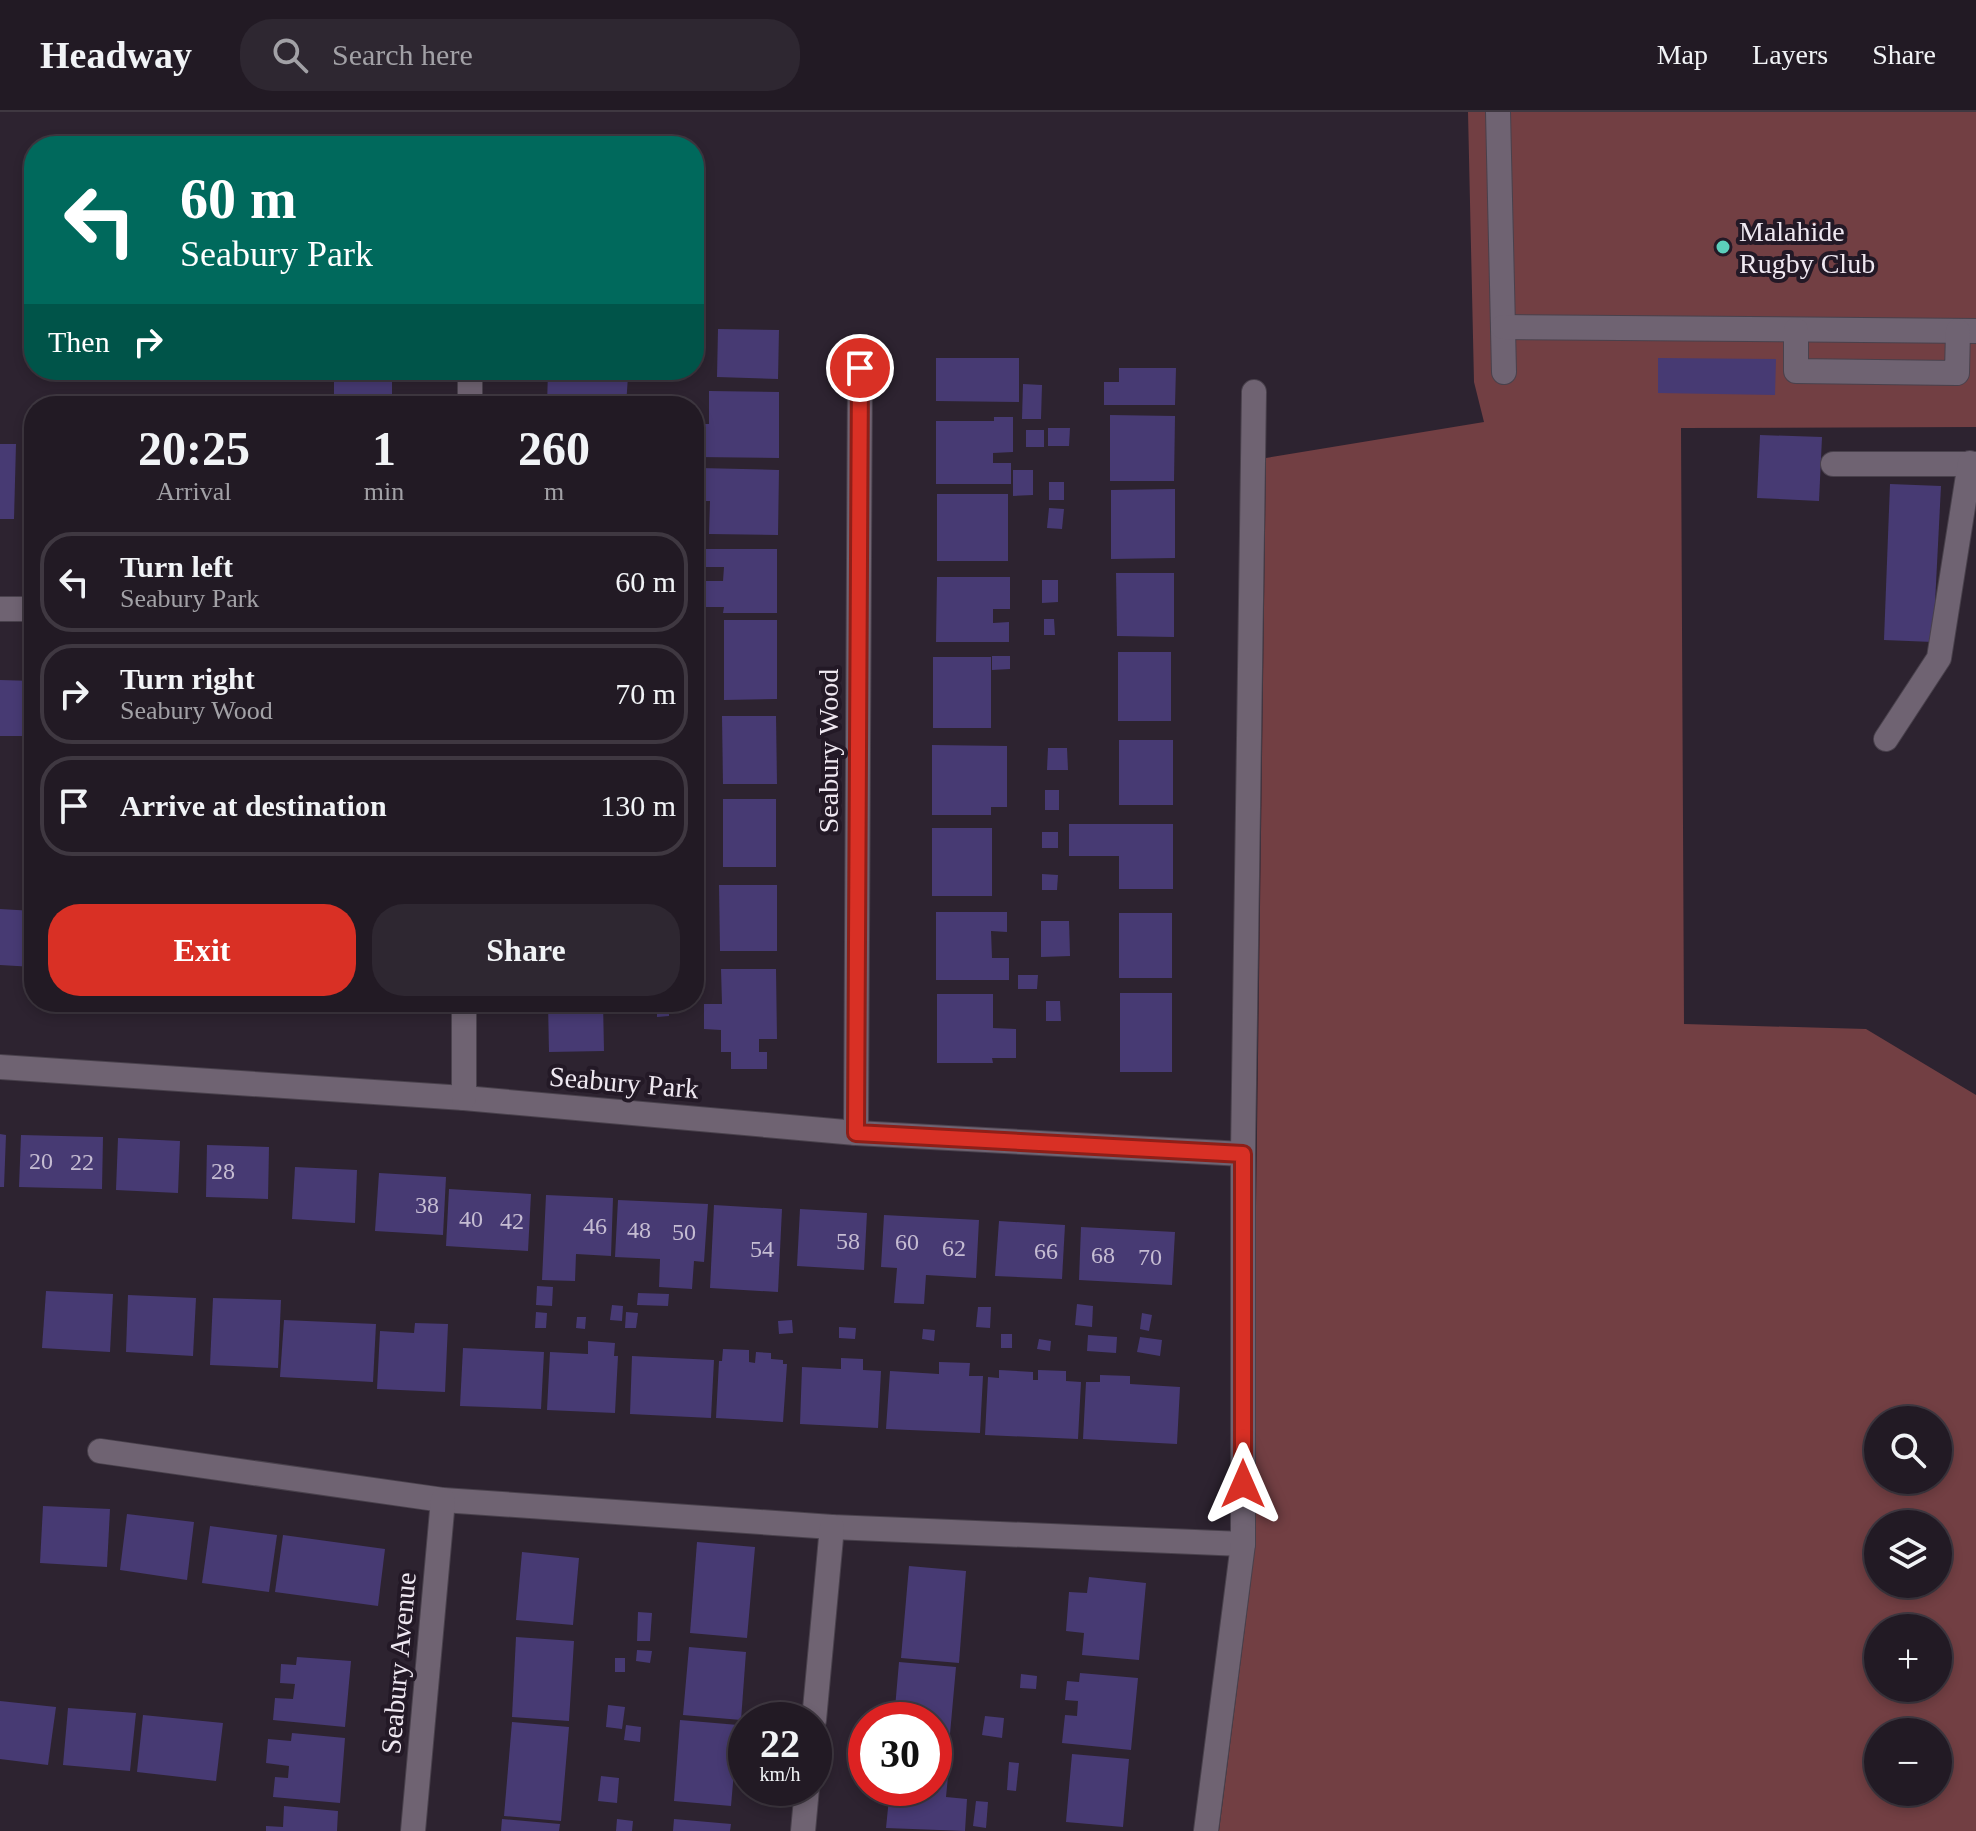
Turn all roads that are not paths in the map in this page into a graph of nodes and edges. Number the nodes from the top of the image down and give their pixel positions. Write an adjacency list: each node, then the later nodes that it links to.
1 (1498, 112): 2 (street)
2 (1503, 327): 3 (street); 6 (street)
3 (1796, 330): 4 (street); 4 (street)
4 (1967, 331)
5 (860, 368): 16 (street, Seabury Wood)
6 (1504, 372)
7 (1254, 392): 17 (street)
8 (1973, 463): 9 (street); 12 (street)
9 (1833, 464)
10 (0, 609): 11 (street)
11 (24, 609)
12 (1886, 739)
13 (464, 1012): 15 (street)
14 (0, 1067): 15 (street, Seabury Park)
15 (464, 1098): 16 (street, Seabury Park)
16 (856, 1133): 17 (street, Seabury Park)
17 (1243, 1154): 21 (street)
18 (100, 1451): 19 (street)
19 (443, 1500): 20 (street); 24 (street, Seabury Avenue)
20 (832, 1527): 21 (street); 22 (street)
21 (1243, 1544): 26 (street)
22 (816, 1702)
23 (805, 1806): 25 (street)
24 (413, 1831)
25 (803, 1831)
26 (1206, 1831)

